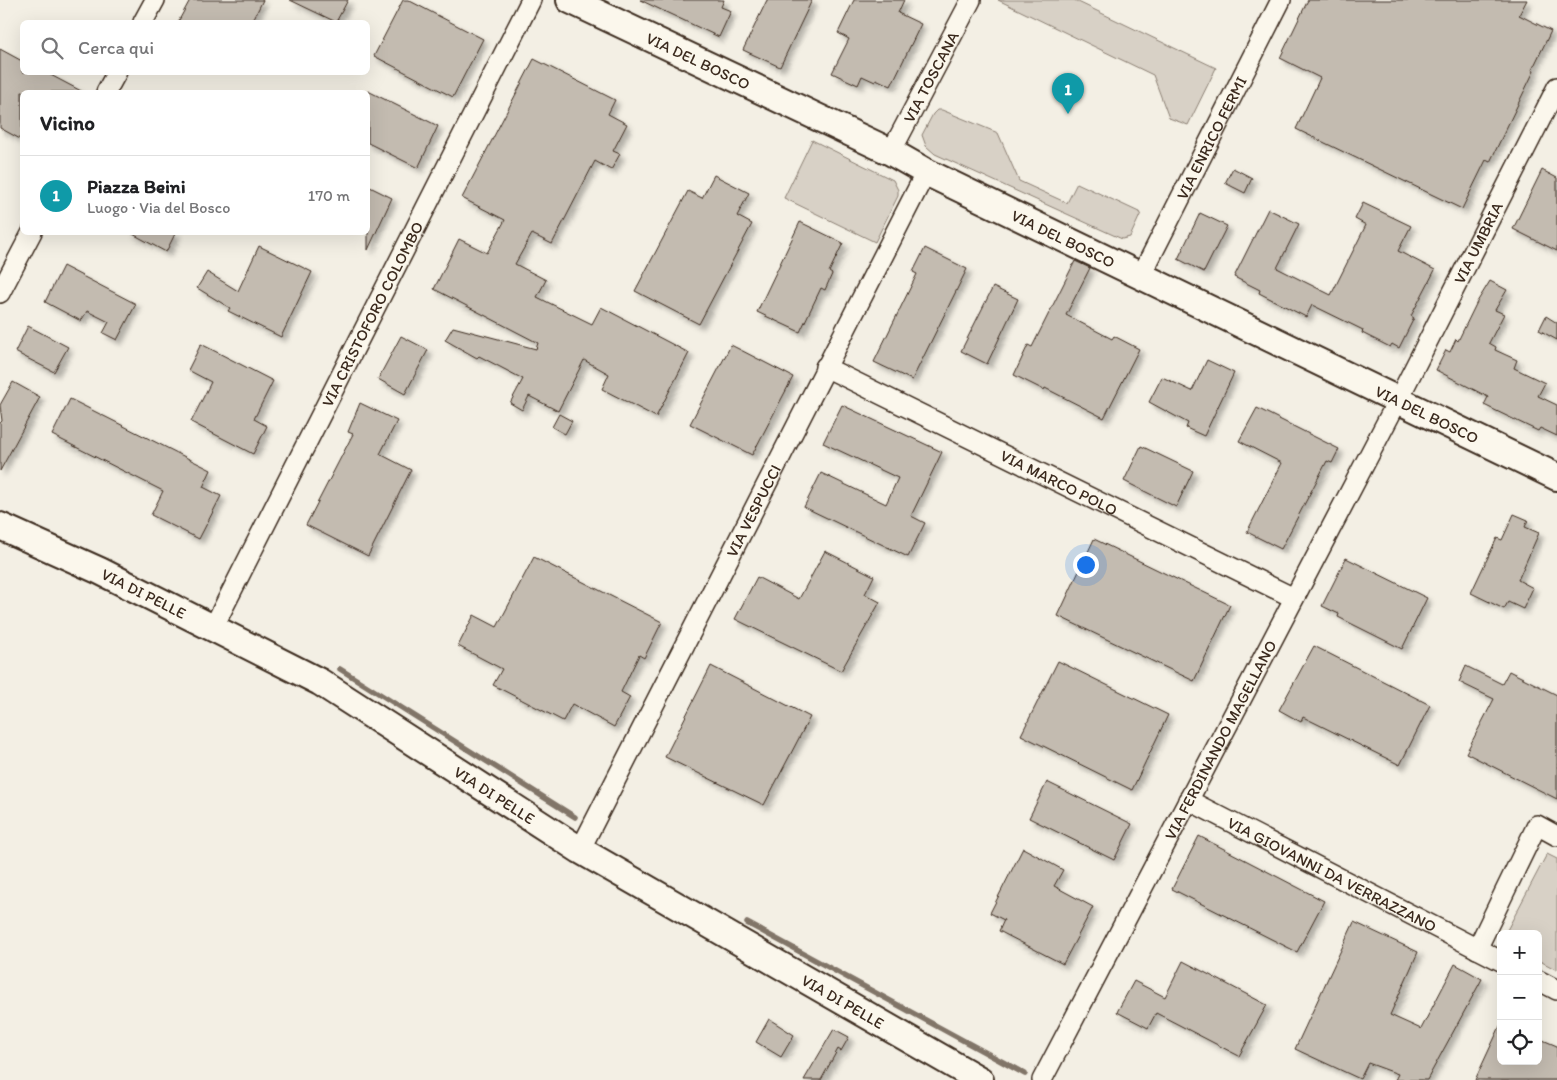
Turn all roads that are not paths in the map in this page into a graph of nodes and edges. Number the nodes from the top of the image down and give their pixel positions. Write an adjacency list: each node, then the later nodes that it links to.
1 (155, 0): 6 (street)
2 (531, 0): 20 (street, VIA CRISTOFORO COLOMBO)
3 (570, 0): 10 (street, VIA DEL BOSCO)
4 (971, 0): 10 (street, VIA TOSCANA)
5 (1281, 0): 13 (street, VIA ENRICO FERMI)
6 (144, 20)
7 (114, 75): 9 (street)
8 (1557, 87): 16 (street, VIA UMBRIA)
9 (107, 90)
10 (890, 152): 11 (street, VIA DEL BOSCO)
11 (926, 172): 13 (street, VIA DEL BOSCO); 15 (street, VIA VESPUCCI)
12 (30, 235): 14 (street)
13 (1141, 276): 16 (street, VIA DEL BOSCO)
14 (0, 293)
15 (825, 367): 19 (street, VIA MARCO POLO); 23 (street, VIA VESPUCCI)
16 (1398, 400): 17 (street, VIA DEL BOSCO); 19 (street, VIA FERDINANDO MAGELLANO)
17 (1557, 477)
18 (0, 526): 20 (street, VIA DI PELLE)
19 (1294, 598): 21 (street, VIA FERDINANDO MAGELLANO)
20 (213, 628): 23 (street, VIA DI PELLE)
21 (1188, 800): 24 (street, VIA GIOVANNI DA VERRAZZANO); 29 (street, VIA FERDINANDO MAGELLANO)
22 (1557, 836): 24 (street)
23 (580, 850): 28 (street, VIA DI PELLE)
24 (1477, 949): 25 (street, VIA GIOVANNI DA VERRAZZANO)
25 (1497, 959)
26 (1542, 982): 27 (street)
27 (1557, 990)
28 (980, 1080)
29 (1042, 1080)

